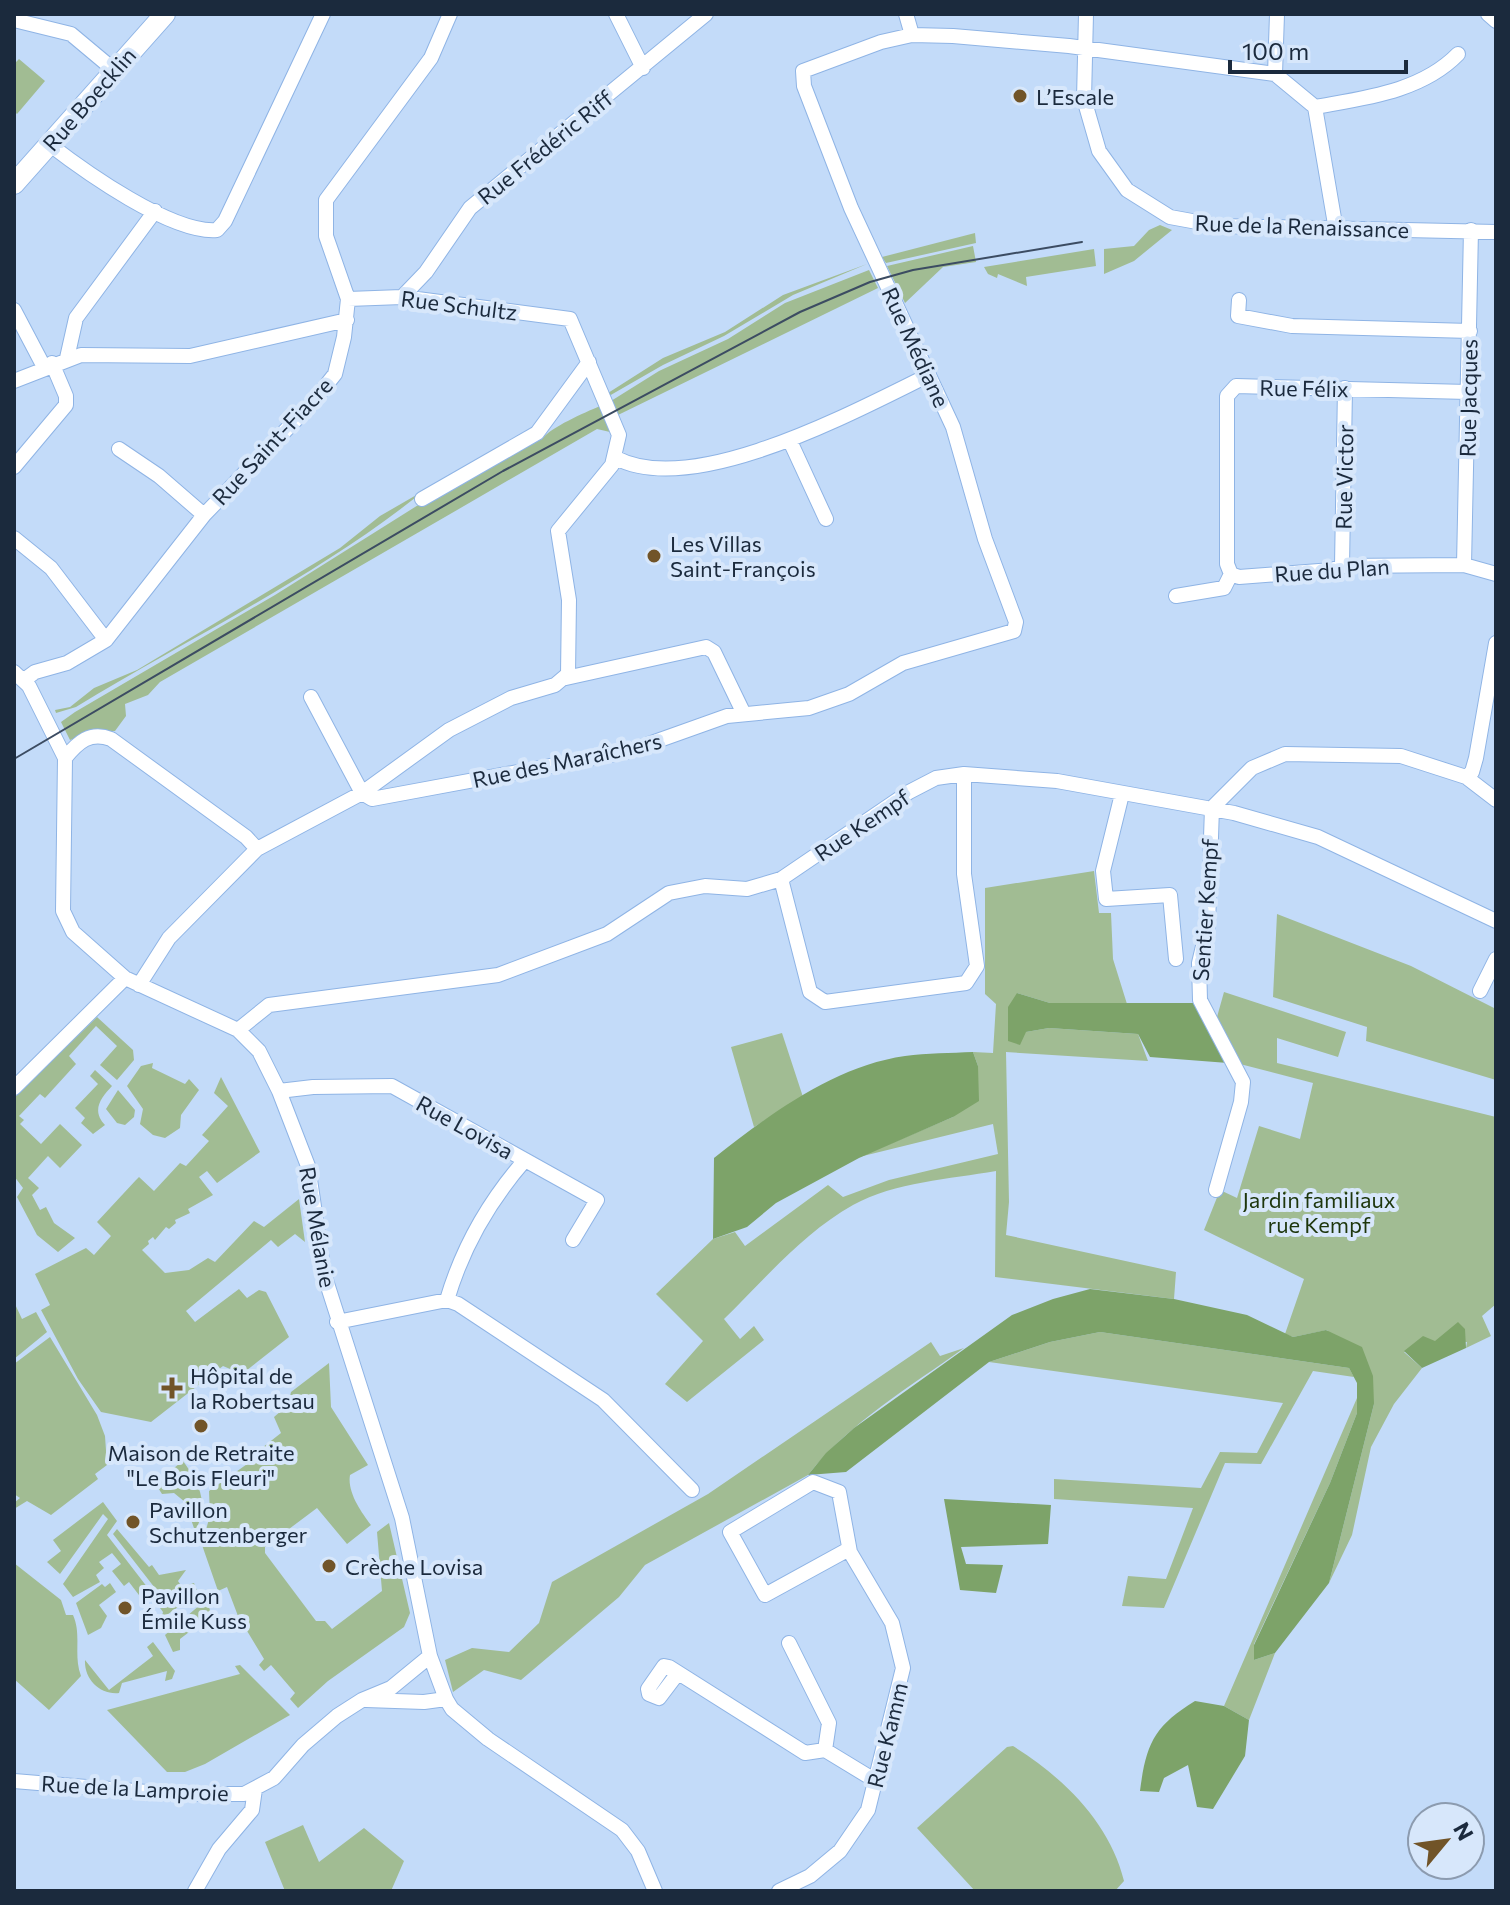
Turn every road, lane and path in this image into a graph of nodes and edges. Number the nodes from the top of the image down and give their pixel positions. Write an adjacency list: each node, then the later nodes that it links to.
1 (165, 14): 16 (main road, Rue Boecklin)
2 (323, 14): 21 (street)
3 (450, 14): 26 (street, Rue Saint-Fiacre)
4 (616, 14): 15 (street)
5 (706, 14): 15 (street, Rue Frédéric Riff)
6 (906, 14): 12 (street)
7 (1086, 14): 13 (street, Rue de la Renaissance)
8 (1277, 14): 17 (street)
9 (1488, 14): 11 (street)
10 (14, 20): 16 (street)
11 (1496, 21)
12 (912, 35): 13 (street); 34 (street, Rue Médiane)
13 (1085, 48): 17 (street); 22 (street, Rue de la Renaissance)
14 (1458, 54): 18 (street)
15 (643, 68): 25 (street, Rue Frédéric Riff)
16 (114, 70): 19 (main road, Rue Boecklin)
17 (1275, 74): 18 (street)
18 (1315, 107): 22 (street)
19 (49, 144): 20 (main road, Rue Boecklin); 21 (street)
20 (14, 184)
21 (155, 211): 31 (street)
22 (1336, 230): 23 (street, Rue de la Renaissance)
23 (1471, 230): 24 (street, Rue de la Renaissance); 30 (street, Rue Jacques)
24 (1496, 232)
25 (402, 297): 26 (street, Rue Schultz); 32 (street, Rue Schultz)
26 (348, 299): 29 (street, Rue Saint-Fiacre)
27 (1239, 300): 30 (street)
28 (14, 310): 33 (street)
29 (347, 320): 31 (street); 43 (street, Rue Saint-Fiacre)
30 (1470, 331): 37 (street, Rue Jacques)
31 (67, 358): 33 (street)
32 (589, 362): 40 (street); 42 (street)
33 (48, 365): 35 (street); 41 (street)
34 (929, 375): 38 (street); 53 (street, Rue Médiane)
35 (14, 381)
36 (1345, 388): 37 (street, Rue Félix); 47 (street, Rue Victor); 48 (street, Rue Félix)
37 (1468, 392): 46 (street, Rue Jacques)
38 (790, 441): 40 (street); 44 (street)
39 (119, 449): 43 (street)
40 (616, 458): 55 (street)
41 (14, 467)
42 (422, 499)
43 (204, 515): 51 (street, Rue Saint-Fiacre)
44 (826, 519)
45 (14, 538): 51 (street)
46 (1464, 565): 47 (street, Rue du Plan); 49 (street, Rue du Plan)
47 (1342, 566): 48 (street, Rue du Plan)
48 (1231, 574): 50 (street)
49 (1496, 574)
50 (1176, 596)
51 (106, 640): 54 (street, Rue Saint-Fiacre)
52 (1496, 643): 60 (street)
53 (903, 663): 57 (street, Rue des Maraîchers)
54 (19, 676): 58 (street, Rue Mélanie)
55 (566, 678): 57 (street); 61 (street)
56 (311, 697): 61 (street)
57 (744, 714): 61 (street, Rue des Maraîchers)
58 (65, 758): 65 (street); 70 (street, Rue Mélanie)
59 (964, 774): 62 (street, Rue Kempf); 66 (street, Rue Kempf); 66 (street)
60 (1466, 777): 63 (street); 64 (street)
61 (362, 793): 65 (street, Rue des Maraîchers)
62 (1122, 794): 64 (street, Rue Kempf); 68 (street, Sentier Kempf)
63 (1496, 800)
64 (1212, 808): 67 (street, Rue Kempf); 76 (street, Sentier Kempf)
65 (257, 849): 70 (street, Rue des Maraîchers)
66 (781, 879): 72 (street, Rue Kempf)
67 (1496, 921)
68 (1176, 959)
69 (1496, 959): 71 (street)
70 (132, 981): 72 (street, Rue Mélanie); 73 (street, Rue des Maraîchers)
71 (1480, 991)
72 (238, 1030): 74 (street, Rue Mélanie)
73 (14, 1088)
74 (279, 1091): 75 (street, Rue Lovisa); 79 (street, Rue Mélanie)
75 (525, 1160): 77 (street, Rue Lovisa); 78 (street)
76 (1216, 1190)
77 (573, 1240)
78 (447, 1300): 79 (street); 80 (street)
79 (337, 1322): 83 (street, Rue Mélanie)
80 (692, 1490)
81 (849, 1549): 81 (street, Rue Kamm); 89 (street, Rue Kamm)
82 (789, 1643): 87 (street)
83 (430, 1656): 85 (street, Rue Mélanie); 86 (street)
84 (678, 1673): 87 (street)
85 (446, 1699): 86 (street); 92 (street)
86 (362, 1700): 90 (street)
87 (825, 1750): 89 (street)
88 (14, 1781): 90 (street, Rue de la Lamproie)
89 (876, 1781): 93 (street, Rue Kamm)
90 (255, 1789): 91 (street)
91 (195, 1891)
92 (655, 1891)
93 (779, 1891)

